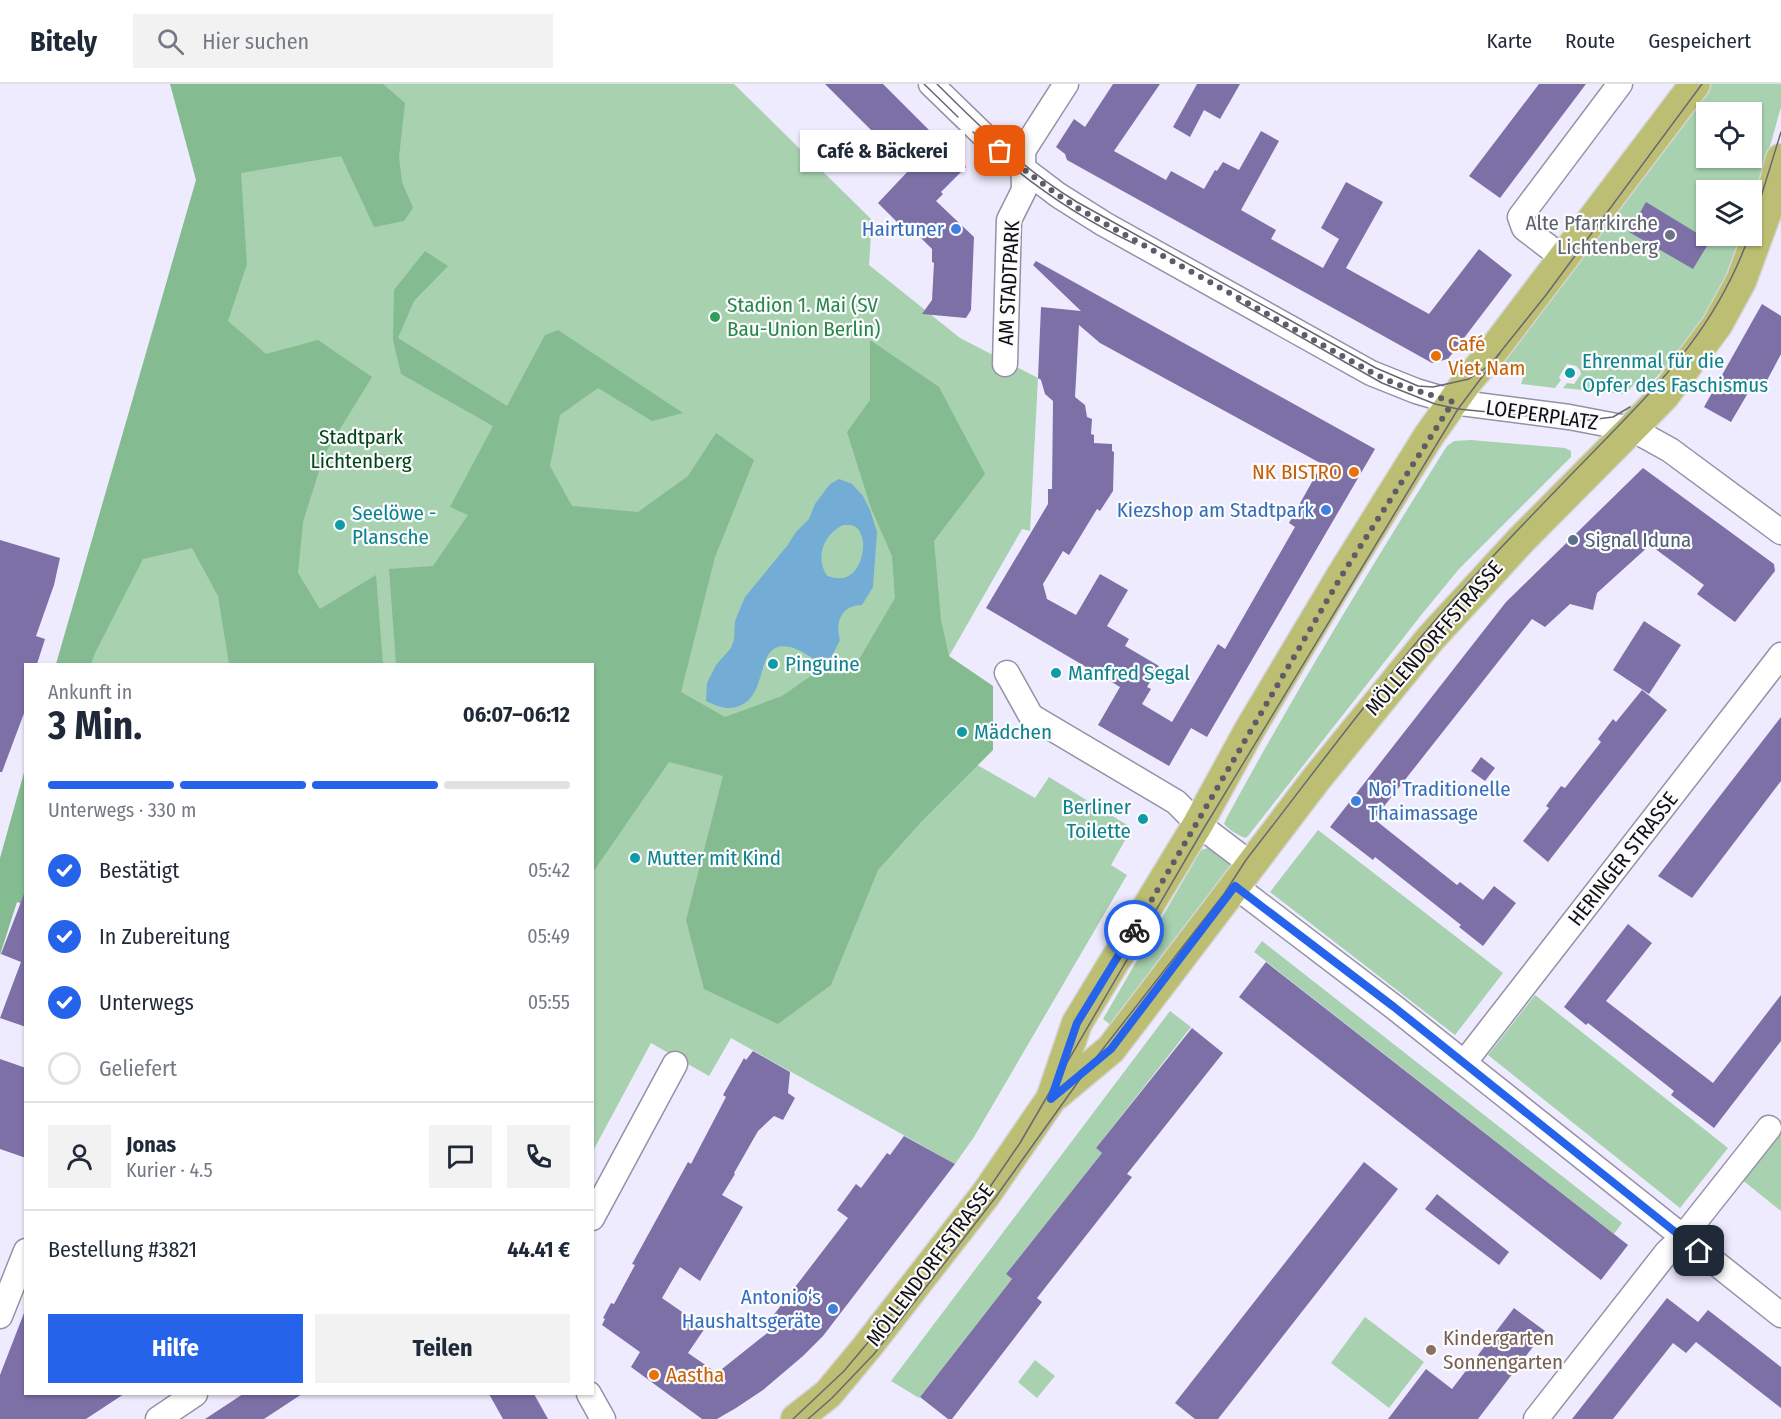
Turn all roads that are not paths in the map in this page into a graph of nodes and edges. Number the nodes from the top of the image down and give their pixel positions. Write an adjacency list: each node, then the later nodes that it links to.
1 (931, 84): 6 (street, LOEPERPLATZ)
2 (1066, 84): 6 (street, AM STADTPARK)
3 (1620, 84): 7 (street)
4 (1695, 84): 7 (main road, MÖLLENDORFFSTRASSE)
5 (1781, 159): 10 (main road, MÖLLENDORFFSTRASSE)
6 (1025, 170): 8 (street, AM STADTPARK); 9 (street, LOEPERPLATZ)
7 (1563, 258): 9 (main road, MÖLLENDORFFSTRASSE)
8 (1005, 363)
9 (1453, 402): 10 (street, LOEPERPLATZ); 14 (main road, MÖLLENDORFFSTRASSE)
10 (1632, 429): 11 (street, LOEPERPLATZ); 15 (main road, MÖLLENDORFFSTRASSE)
11 (1781, 532)
12 (1781, 655): 16 (street, HERINGER STRASSE)
13 (1007, 674): 14 (street)
14 (1198, 824): 15 (street); 18 (main road, MÖLLENDORFFSTRASSE)
15 (1244, 875): 16 (street); 18 (main road, MÖLLENDORFFSTRASSE)
16 (1464, 1062): 21 (street)
17 (675, 1064): 20 (street)
18 (1051, 1099): 29 (main road, MÖLLENDORFFSTRASSE)
19 (1769, 1128): 21 (street)
20 (594, 1214)
21 (1682, 1238): 23 (street); 30 (street)
22 (24, 1256): 24 (street)
23 (1781, 1315)
24 (0, 1316)
25 (194, 1395): 27 (street)
26 (590, 1395): 28 (street)
27 (158, 1419)
28 (603, 1419)
29 (796, 1419)
30 (1536, 1419)

